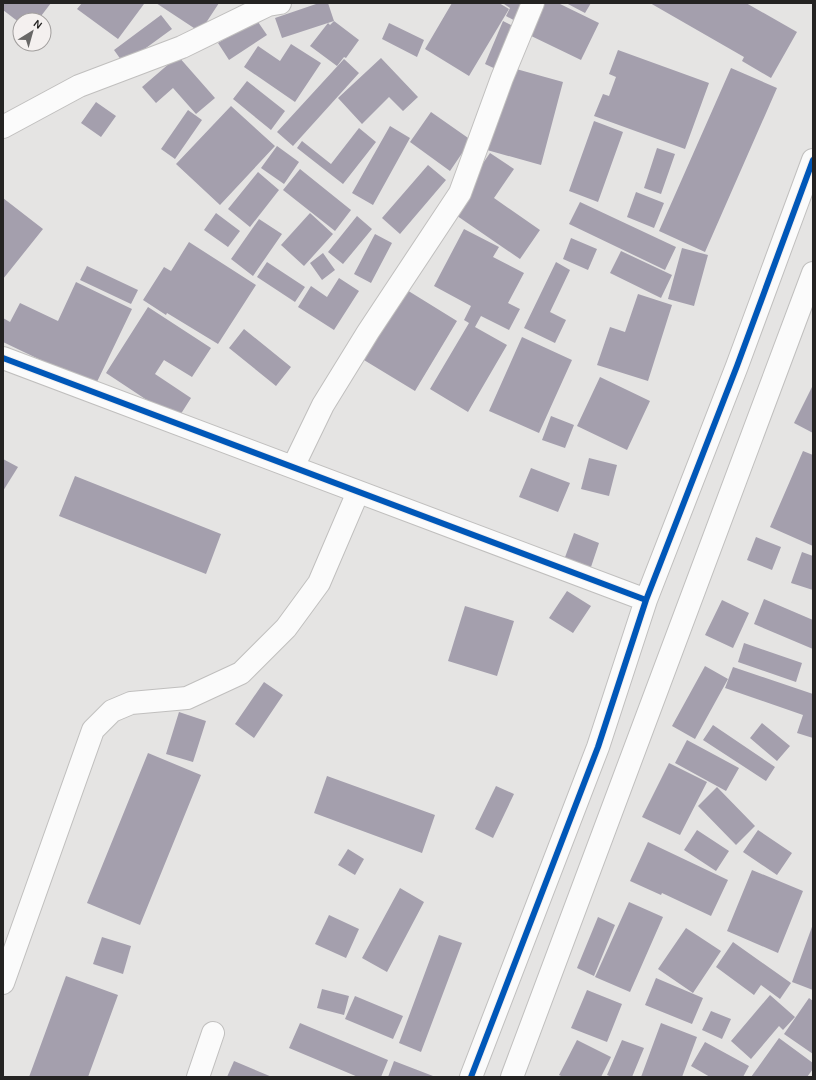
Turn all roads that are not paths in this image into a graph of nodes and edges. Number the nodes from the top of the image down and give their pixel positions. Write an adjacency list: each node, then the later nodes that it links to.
1 (280, 3): 3 (street)
2 (533, 3): 7 (street)
3 (3, 127)
4 (813, 160): 9 (street)
5 (813, 273): 14 (street)
6 (3, 358): 7 (street)
7 (293, 468): 8 (street)
8 (358, 492): 9 (street); 10 (street)
9 (646, 600): 13 (street)
10 (3, 983)
11 (213, 1033): 12 (street)
12 (198, 1077)
13 (471, 1077)
14 (512, 1077)

